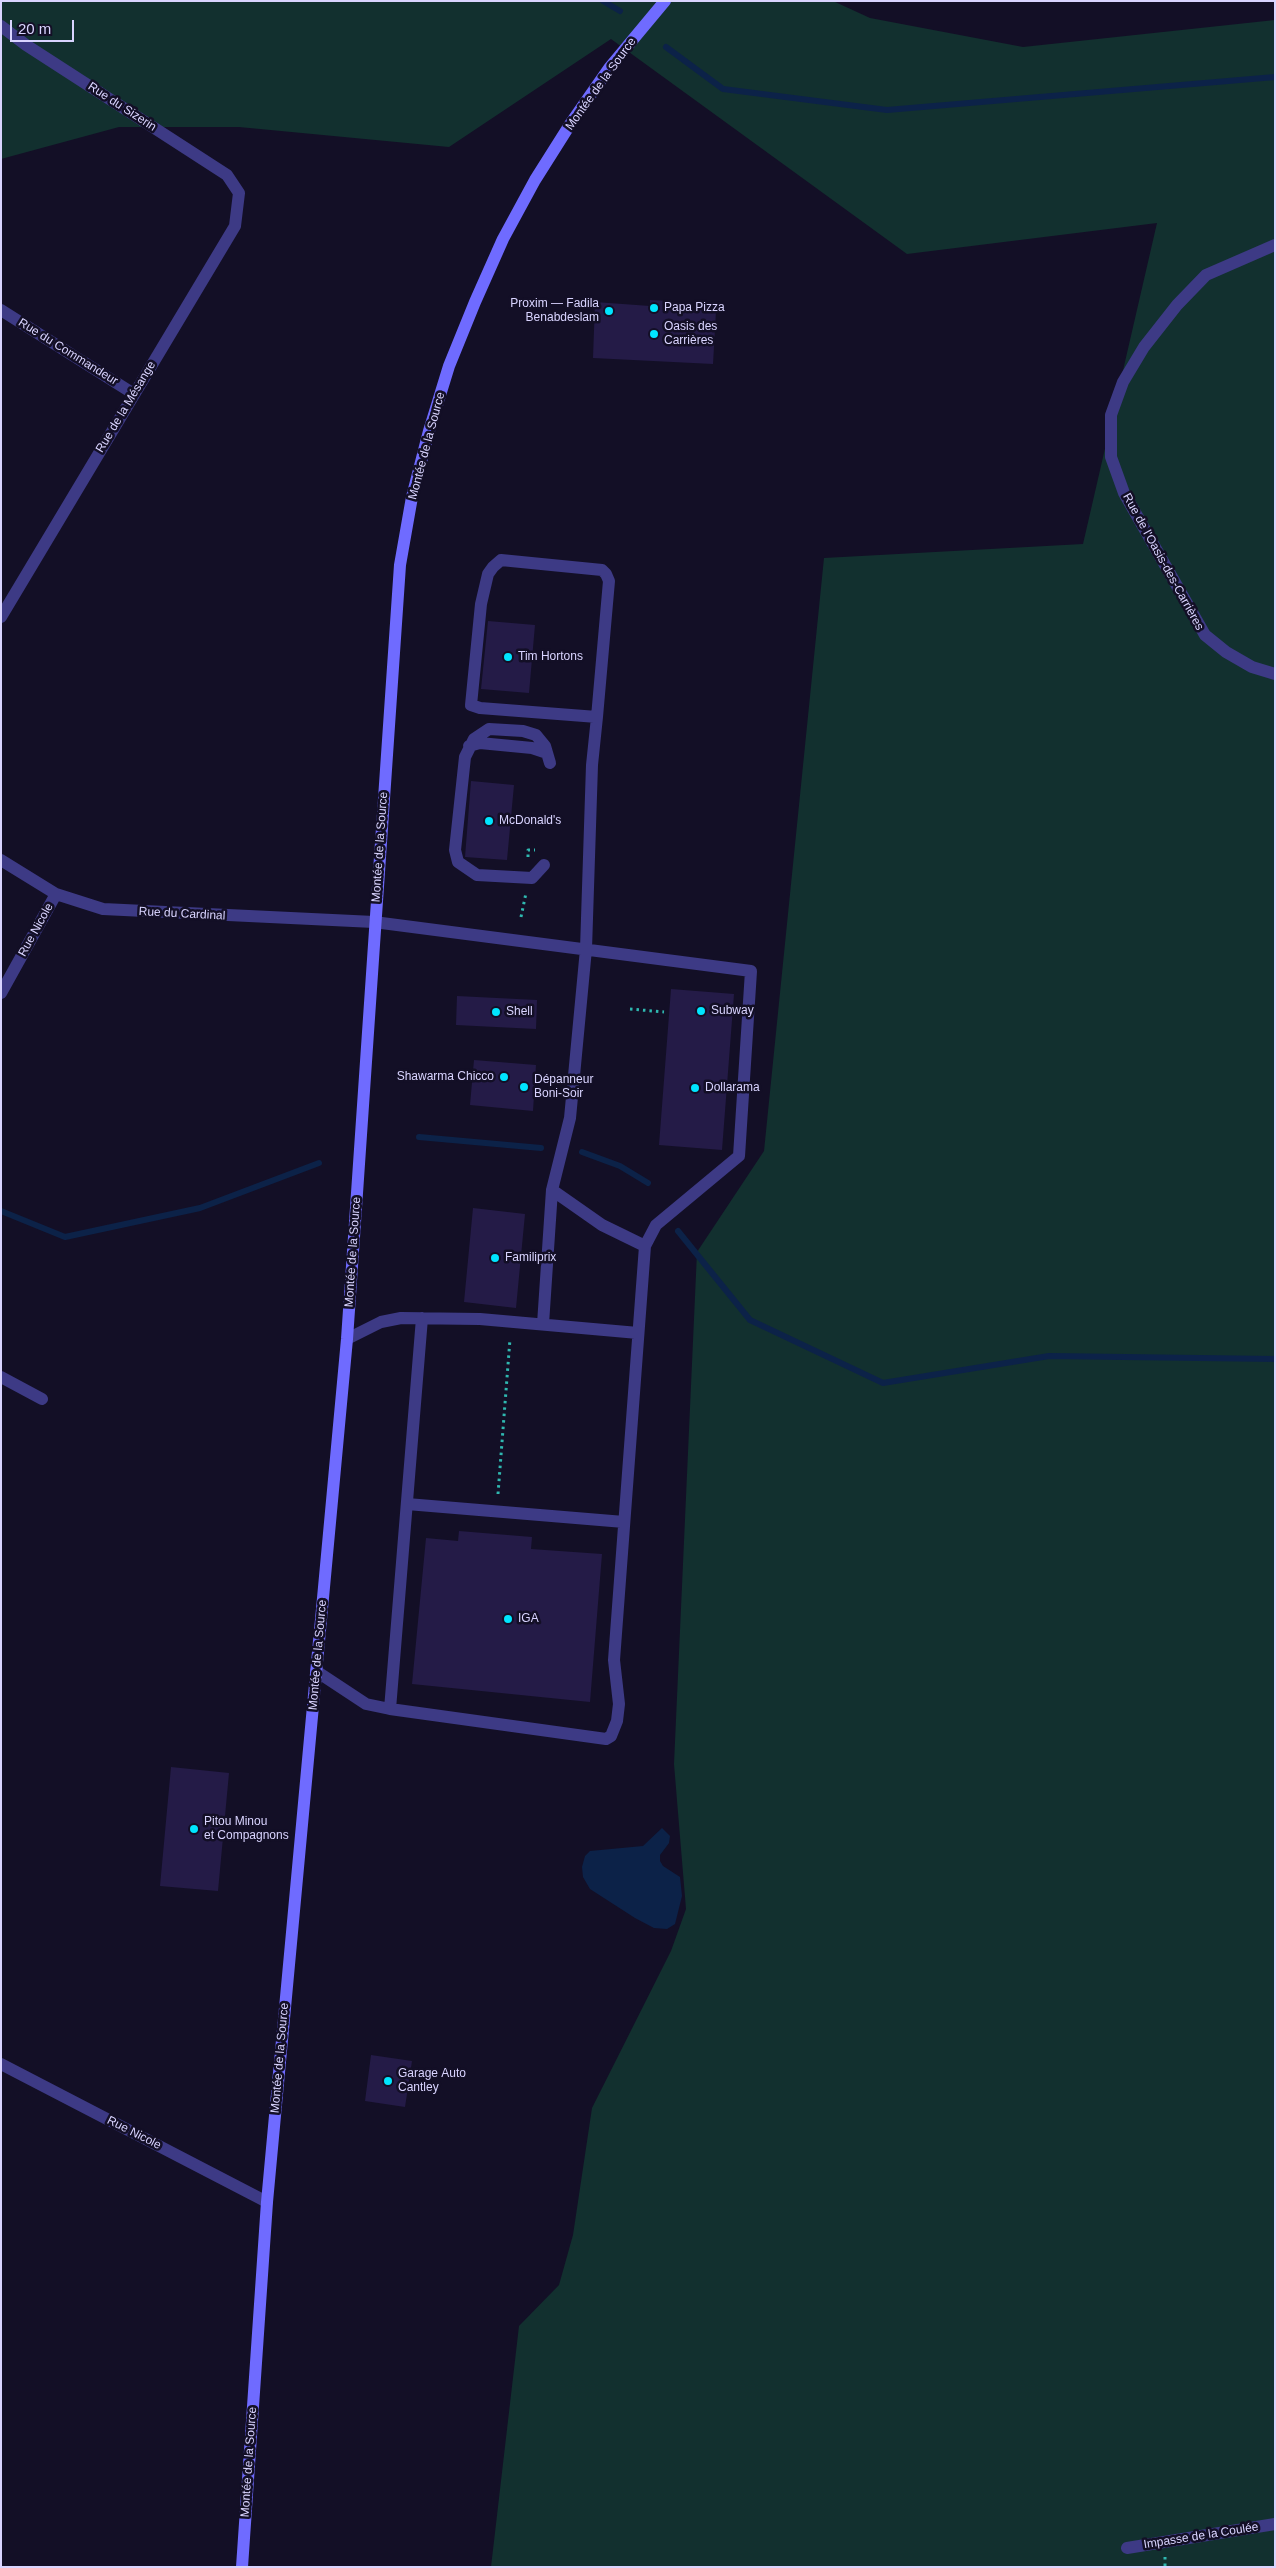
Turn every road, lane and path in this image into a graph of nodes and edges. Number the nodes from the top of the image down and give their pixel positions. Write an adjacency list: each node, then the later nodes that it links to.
1 (665, 1): 16 (main road, Montée de la Source)
2 (1, 26): 3 (street, Rue du Sizerin)
3 (239, 193): 6 (street, Rue de la Mésange)
4 (1275, 245): 8 (street, Rue de l'Oasis-des-Carrières)
5 (1, 310): 6 (street, Rue du Commandeur)
6 (134, 394): 7 (street, Rue de la Mésange)
7 (1, 617)
8 (1275, 674)
9 (597, 717): 9 (street); 17 (street)
10 (548, 758): 12 (street)
11 (1, 860): 13 (street, Rue du Cardinal)
12 (544, 865)
13 (56, 894): 16 (street, Rue du Cardinal); 18 (street, Rue Nicole)
14 (525, 906): 15 (path)
15 (521, 917)
16 (374, 922): 17 (street, Rue du Cardinal); 27 (main road, Montée de la Source)
17 (586, 949): 21 (street); 22 (street, Rue du Cardinal)
18 (1, 993)
19 (630, 1009): 20 (path)
20 (664, 1012)
21 (552, 1190): 22 (street); 25 (street)
22 (645, 1246): 26 (street)
23 (422, 1318): 24 (street); 27 (street); 31 (street)
24 (511, 1321): 25 (street); 30 (path)
25 (543, 1324): 26 (street)
26 (638, 1333): 32 (street)
27 (347, 1339): 33 (main road, Montée de la Source)
28 (1, 1377): 29 (street)
29 (42, 1399)
30 (498, 1495)
31 (407, 1504): 32 (street); 34 (street)
32 (624, 1522): 34 (street)
33 (316, 1671): 34 (street); 36 (main road, Montée de la Source)
34 (390, 1709)
35 (1, 2064): 36 (street, Rue Nicole)
36 (266, 2202): 39 (main road, Montée de la Source)
37 (1275, 2524): 38 (street, Impasse de la Coulée)
38 (1128, 2548)
39 (242, 2567)

